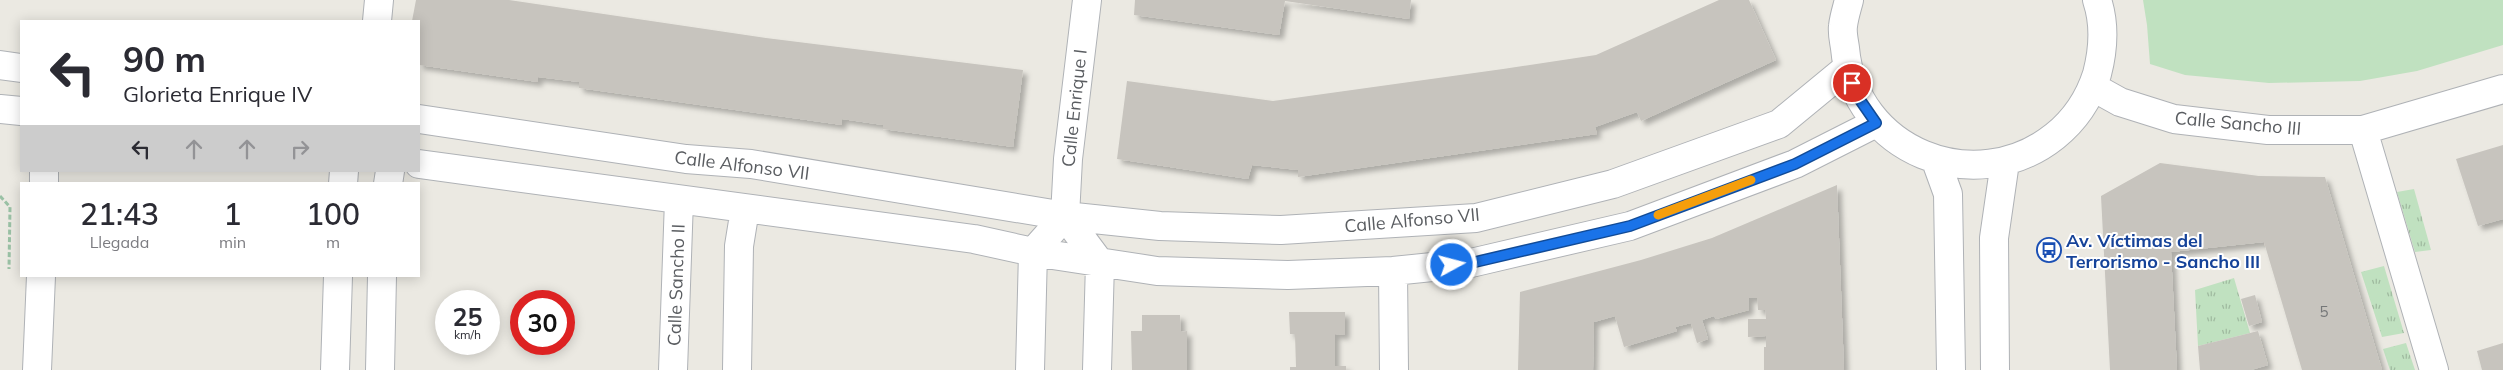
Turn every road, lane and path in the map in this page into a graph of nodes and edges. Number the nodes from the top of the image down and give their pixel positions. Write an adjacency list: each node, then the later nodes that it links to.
1 (379, 0): 5 (street)
2 (1087, 0): 21 (street, Calle Enrique I)
3 (1849, 0): 8 (street)
4 (2098, 0): 9 (street)
5 (377, 20)
6 (0, 65): 7 (street)
7 (20, 68)
8 (1847, 68): 14 (street); 21 (street, Calle Alfonso VII)
9 (2093, 87): 15 (street, Calle Sancho III); 17 (street)
10 (2503, 89): 15 (street, Calle Sancho III)
11 (0, 109): 12 (street)
12 (20, 112)
13 (420, 119): 21 (street, Calle Alfonso VII)
14 (1876, 123): 16 (street); 24 (street)
15 (2363, 130): 38 (street)
16 (1936, 161): 17 (street); 36 (street)
17 (2005, 162): 37 (street)
18 (420, 164): 19 (street)
19 (679, 200): 20 (street); 31 (street, Calle Sancho II)
20 (745, 209): 22 (street); 32 (street)
21 (1065, 216): 22 (street); 23 (street)
22 (1033, 252): 23 (street); 33 (street)
23 (1100, 263): 24 (street); 34 (street)
24 (1394, 271): 35 (street)
25 (41, 277): 28 (street)
26 (338, 277): 29 (street)
27 (382, 277): 30 (street)
28 (38, 370)
29 (335, 370)
30 (380, 370)
31 (673, 370)
32 (738, 370)
33 (1030, 370)
34 (1097, 370)
35 (1394, 370)
36 (1951, 370)
37 (1995, 370)
38 (2434, 370)

